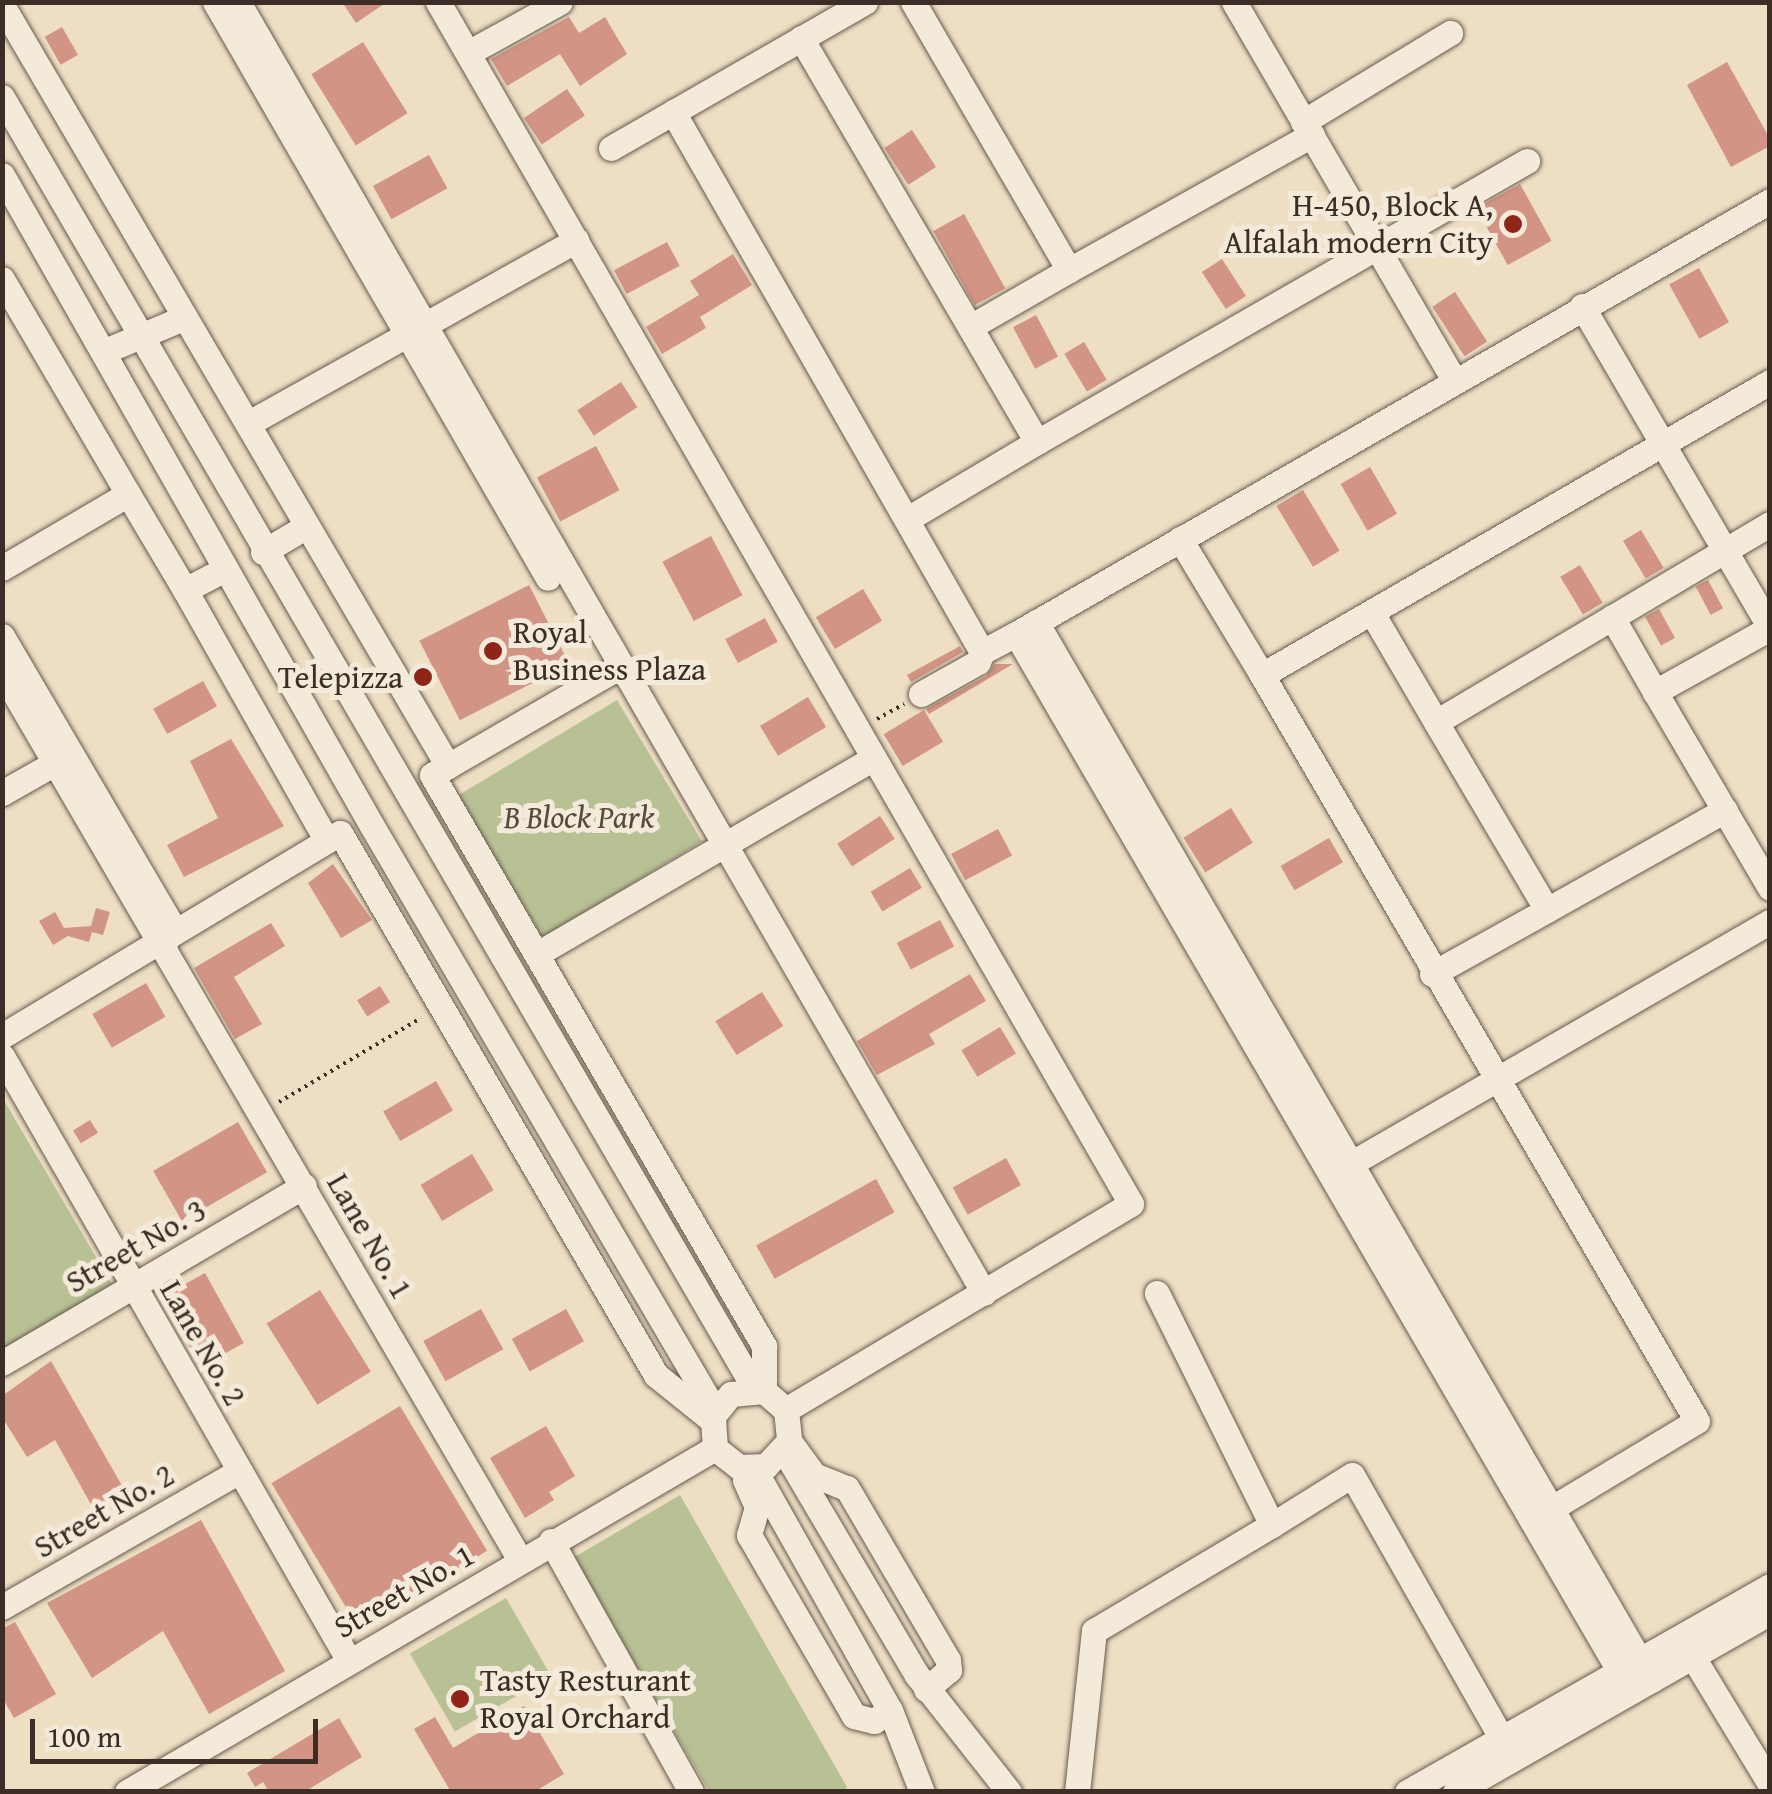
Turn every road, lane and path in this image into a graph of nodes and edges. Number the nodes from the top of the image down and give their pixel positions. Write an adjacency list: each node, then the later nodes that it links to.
1 (216, 2): 27 (street)
2 (238, 2): 27 (street)
3 (438, 2): 12 (street)
4 (560, 2): 12 (street)
5 (864, 2): 9 (street)
6 (912, 2): 22 (street)
7 (1234, 2): 15 (street)
8 (2, 5): 25 (street)
9 (819, 13): 11 (street)
10 (1450, 33): 15 (street)
11 (801, 38): 14 (street); 26 (street)
12 (468, 53): 20 (street)
13 (2, 96): 28 (street)
14 (673, 112): 16 (street); 36 (street)
15 (1308, 128): 21 (street); 22 (street)
16 (611, 148)
17 (1527, 161): 21 (street)
18 (2, 175): 29 (street)
19 (1770, 201): 24 (street)
20 (576, 240): 27 (street); 57 (street)
21 (1378, 246): 30 (street); 33 (street)
22 (1069, 270): 26 (street)
23 (2, 279): 35 (street)
24 (1582, 306): 30 (street); 34 (street)
25 (184, 318): 28 (street); 32 (street)
26 (970, 328): 33 (street)
27 (416, 330): 32 (street); 51 (street)
28 (141, 335): 29 (street); 41 (street)
29 (105, 351): 43 (street)
30 (1454, 380): 39 (street)
31 (1770, 382): 34 (street)
32 (249, 423): 38 (street)
33 (1037, 442): 36 (street)
34 (1662, 443): 40 (street); 45 (street)
35 (128, 494): 42 (street); 44 (street)
36 (909, 518): 50 (street)
37 (1770, 524): 40 (street)
38 (305, 526): 41 (street); 60 (street)
39 (1180, 539): 47 (street); 53 (street)
40 (1724, 550): 46 (street); 48 (street)
41 (263, 552): 65 (street)
42 (2, 568)
43 (225, 569): 44 (street); 67 (street)
44 (185, 590): 63 (street)
45 (1372, 612): 53 (street); 56 (street)
46 (1612, 617): 54 (street); 56 (street)
47 (1026, 628): 50 (street); 78 (street)
48 (1769, 628): 54 (street)
49 (2, 636): 70 (street)
50 (982, 652): 55 (street)
51 (611, 671): 60 (street); 64 (street)
52 (2, 672): 59 (street, Lane No. 1)
53 (1262, 675): 72 (street)
54 (1655, 692): 62 (street)
55 (922, 694): 57 (path)
56 (1436, 722): 68 (street)
57 (856, 731): 58 (street)
58 (872, 759): 64 (street); 81 (street)
59 (55, 763): 61 (street); 70 (street, Lane No. 1)
60 (448, 766): 71 (street)
61 (2, 793)
62 (1724, 810): 66 (street); 68 (street)
63 (334, 837): 70 (street); 73 (street)
64 (722, 846): 71 (street); 81 (street)
65 (455, 878): 67 (street); 84 (street)
66 (1770, 888)
67 (414, 899): 86 (street)
68 (1547, 910): 72 (street)
69 (1770, 922): 76 (street)
70 (165, 943): 74 (street); 77 (street, Lane No. 1)
71 (537, 954): 84 (street)
72 (1432, 974): 76 (street)
73 (441, 1007): 77 (path); 86 (street)
74 (2, 1036)
75 (2, 1056): 80 (street, Lane No. 2)
76 (1495, 1080): 78 (street); 91 (street)
77 (262, 1112): 79 (street, Lane No. 1)
78 (1341, 1170): 91 (street)
79 (304, 1186): 80 (street, Street No. 3); 94 (street, Lane No. 1)
80 (132, 1285): 83 (street, Street No. 3); 90 (street, Lane No. 2)
81 (984, 1292): 85 (street)
82 (1157, 1294): 92 (street)
83 (2, 1363)
84 (759, 1390): 85 (street); 86 (street)
85 (786, 1410): 87 (street)
86 (713, 1416): 88 (street)
87 (787, 1446): 89 (street); 101 (street); 101 (street)
88 (715, 1448): 89 (street); 93 (street, Street No. 1)
89 (747, 1468): 102 (street); 102 (street)
90 (239, 1472): 96 (street, Street No. 2); 99 (street, Lane No. 2)
91 (1542, 1513): 100 (street)
92 (1272, 1525): 103 (street); 110 (street)
93 (552, 1541): 94 (street, Street No. 1); 107 (street)
94 (520, 1560): 99 (street, Street No. 1)
95 (1770, 1586): 98 (street)
96 (2, 1607)
97 (1770, 1612): 98 (street)
98 (1686, 1646): 100 (street); 104 (street)
99 (349, 1661): 106 (street, Street No. 1)
100 (1634, 1675): 103 (street); 105 (street)
101 (926, 1689): 109 (street)
102 (890, 1710): 108 (street)
103 (1502, 1739): 105 (street)
104 (1769, 1784): 112 (street)
105 (1454, 1786): 111 (street)
106 (128, 1792)
107 (691, 1792)
108 (922, 1792)
109 (1009, 1792)
110 (1077, 1792)
111 (1407, 1792)
112 (1754, 1792)

